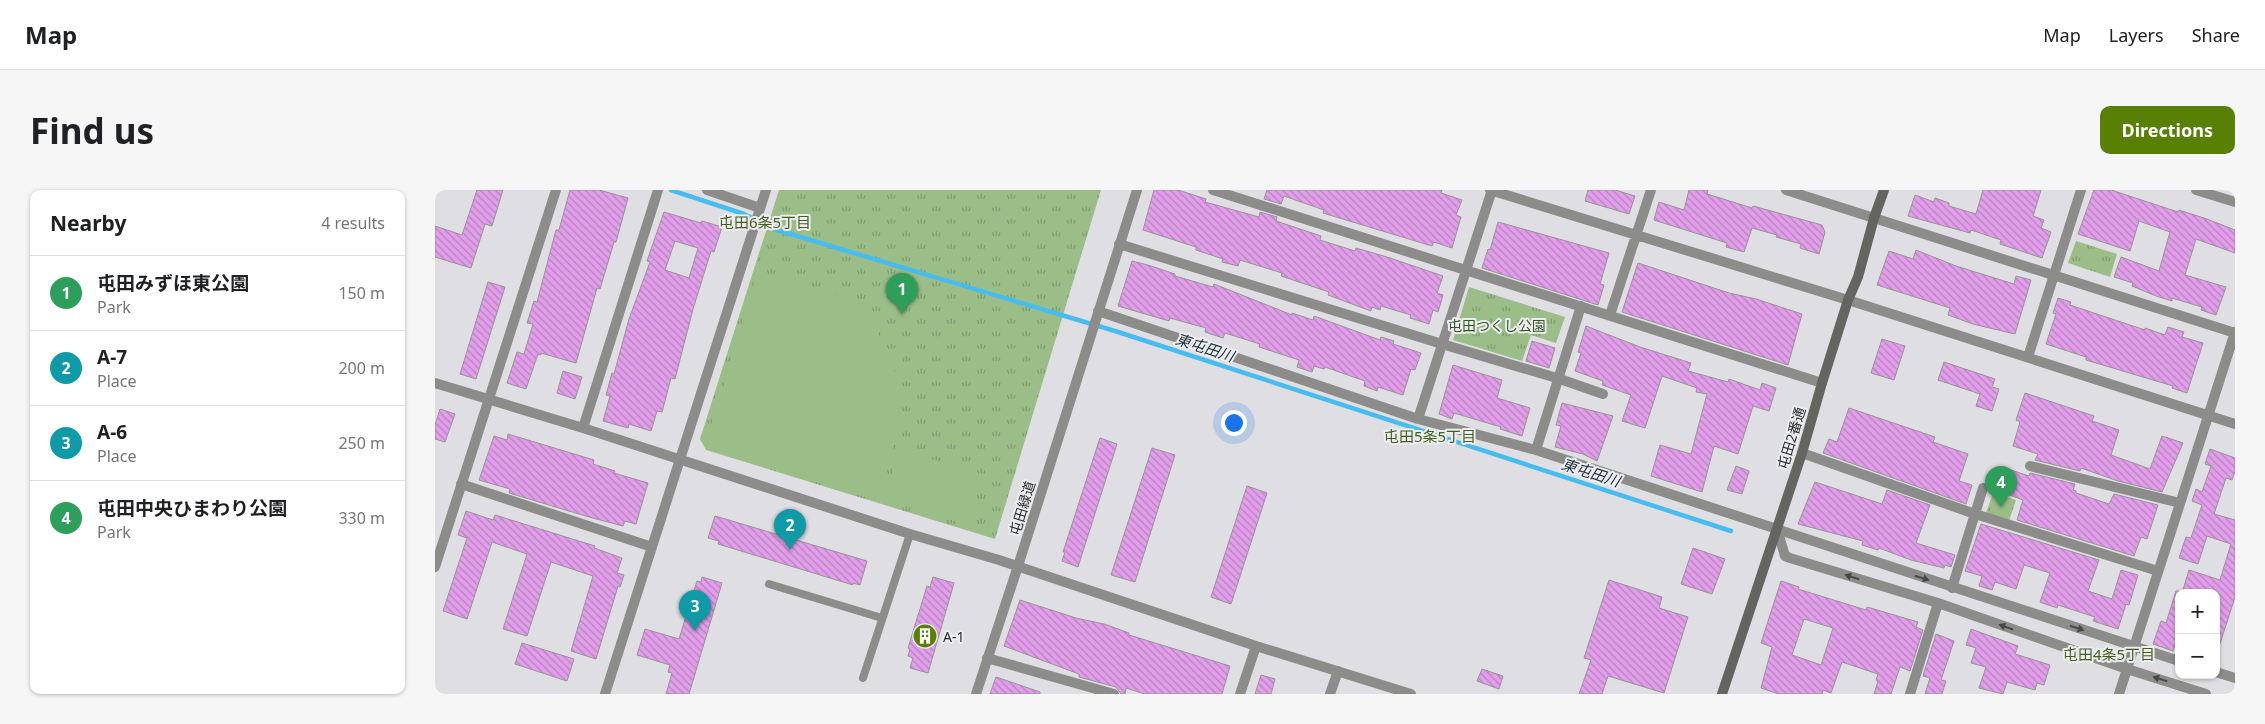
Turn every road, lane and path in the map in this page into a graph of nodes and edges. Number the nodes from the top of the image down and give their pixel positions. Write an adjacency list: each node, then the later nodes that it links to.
1 (556, 190): 31 (street)
2 (707, 190): 14 (street)
3 (766, 190): 14 (street)
4 (1137, 190): 17 (street, 屯田緑道)
5 (1213, 190): 18 (street)
6 (1491, 190): 16 (street); 18 (street)
7 (1651, 190): 16 (street)
8 (1786, 190): 15 (street)
9 (1884, 190): 15 (street, 屯田2番通)
10 (2081, 190): 19 (street)
11 (2196, 190): 13 (street)
12 (657, 194): 35 (street)
13 (2235, 202)
14 (758, 212): 38 (street)
15 (1874, 218): 19 (street); 20 (street, 屯田2番通)
16 (1636, 236): 20 (street); 22 (street)
17 (1119, 244): 23 (street, 屯田緑道); 25 (street)
18 (1466, 270): 21 (street); 25 (street)
19 (2054, 275): 24 (street); 26 (street)
20 (1849, 300): 26 (street); 29 (street, 屯田2番通)
21 (1581, 306): 22 (street); 27 (street)
22 (1610, 315): 29 (street)
23 (1095, 320): 33 (street); 47 (street, 屯田緑道)
24 (2235, 332): 32 (street)
25 (1442, 344): 27 (street); 33 (street)
26 (2028, 357): 32 (street)
27 (1560, 379): 30 (street); 36 (street)
28 (435, 383): 31 (street)
29 (1822, 383): 37 (street, 屯田2番通)
30 (1603, 394)
31 (490, 400): 35 (street); 40 (street)
32 (2209, 416): 34 (street); 42 (street)
33 (1418, 419): 36 (street)
34 (2235, 424)
35 (583, 428): 38 (street)
36 (1536, 450): 44 (street)
37 (1802, 453): 43 (street); 44 (street, 屯田2番通)
38 (680, 460): 45 (street); 46 (street)
39 (2030, 466): 42 (street)
40 (461, 484): 46 (street); 48 (street)
41 (1983, 488): 43 (street)
42 (2180, 504): 49 (street)
43 (1975, 514): 49 (street); 51 (street)
44 (1777, 529): 51 (street, one-way to 51); 52 (street, one-way to 44); 69 (street, 屯田2番通)
45 (909, 534): 47 (street); 53 (lane)
46 (651, 547): 63 (street)
47 (1019, 566): 54 (street); 56 (street, 屯田緑道)
48 (435, 567)
49 (2158, 571): 55 (street)
50 (769, 584): 53 (lane)
51 (1953, 588): 55 (street, one-way to 55)
52 (1938, 604): 58 (street, one-way to 52); 70 (street)
53 (882, 618): 61 (lane)
54 (1256, 646): 59 (street); 66 (street)
55 (2134, 647): 57 (street); 58 (street)
56 (987, 658): 64 (street, 屯田緑道); 65 (street)
57 (2175, 660)
58 (2127, 669): 71 (street); 72 (street, one-way to 58)
59 (1338, 671): 67 (street); 68 (street)
60 (2220, 673): 62 (street)
61 (863, 678)
62 (2235, 678)
63 (605, 694)
64 (976, 694)
65 (1114, 694)
66 (1240, 694)
67 (1330, 694)
68 (1411, 694)
69 (1722, 694)
70 (1910, 694)
71 (2119, 694)
72 (2207, 694)

